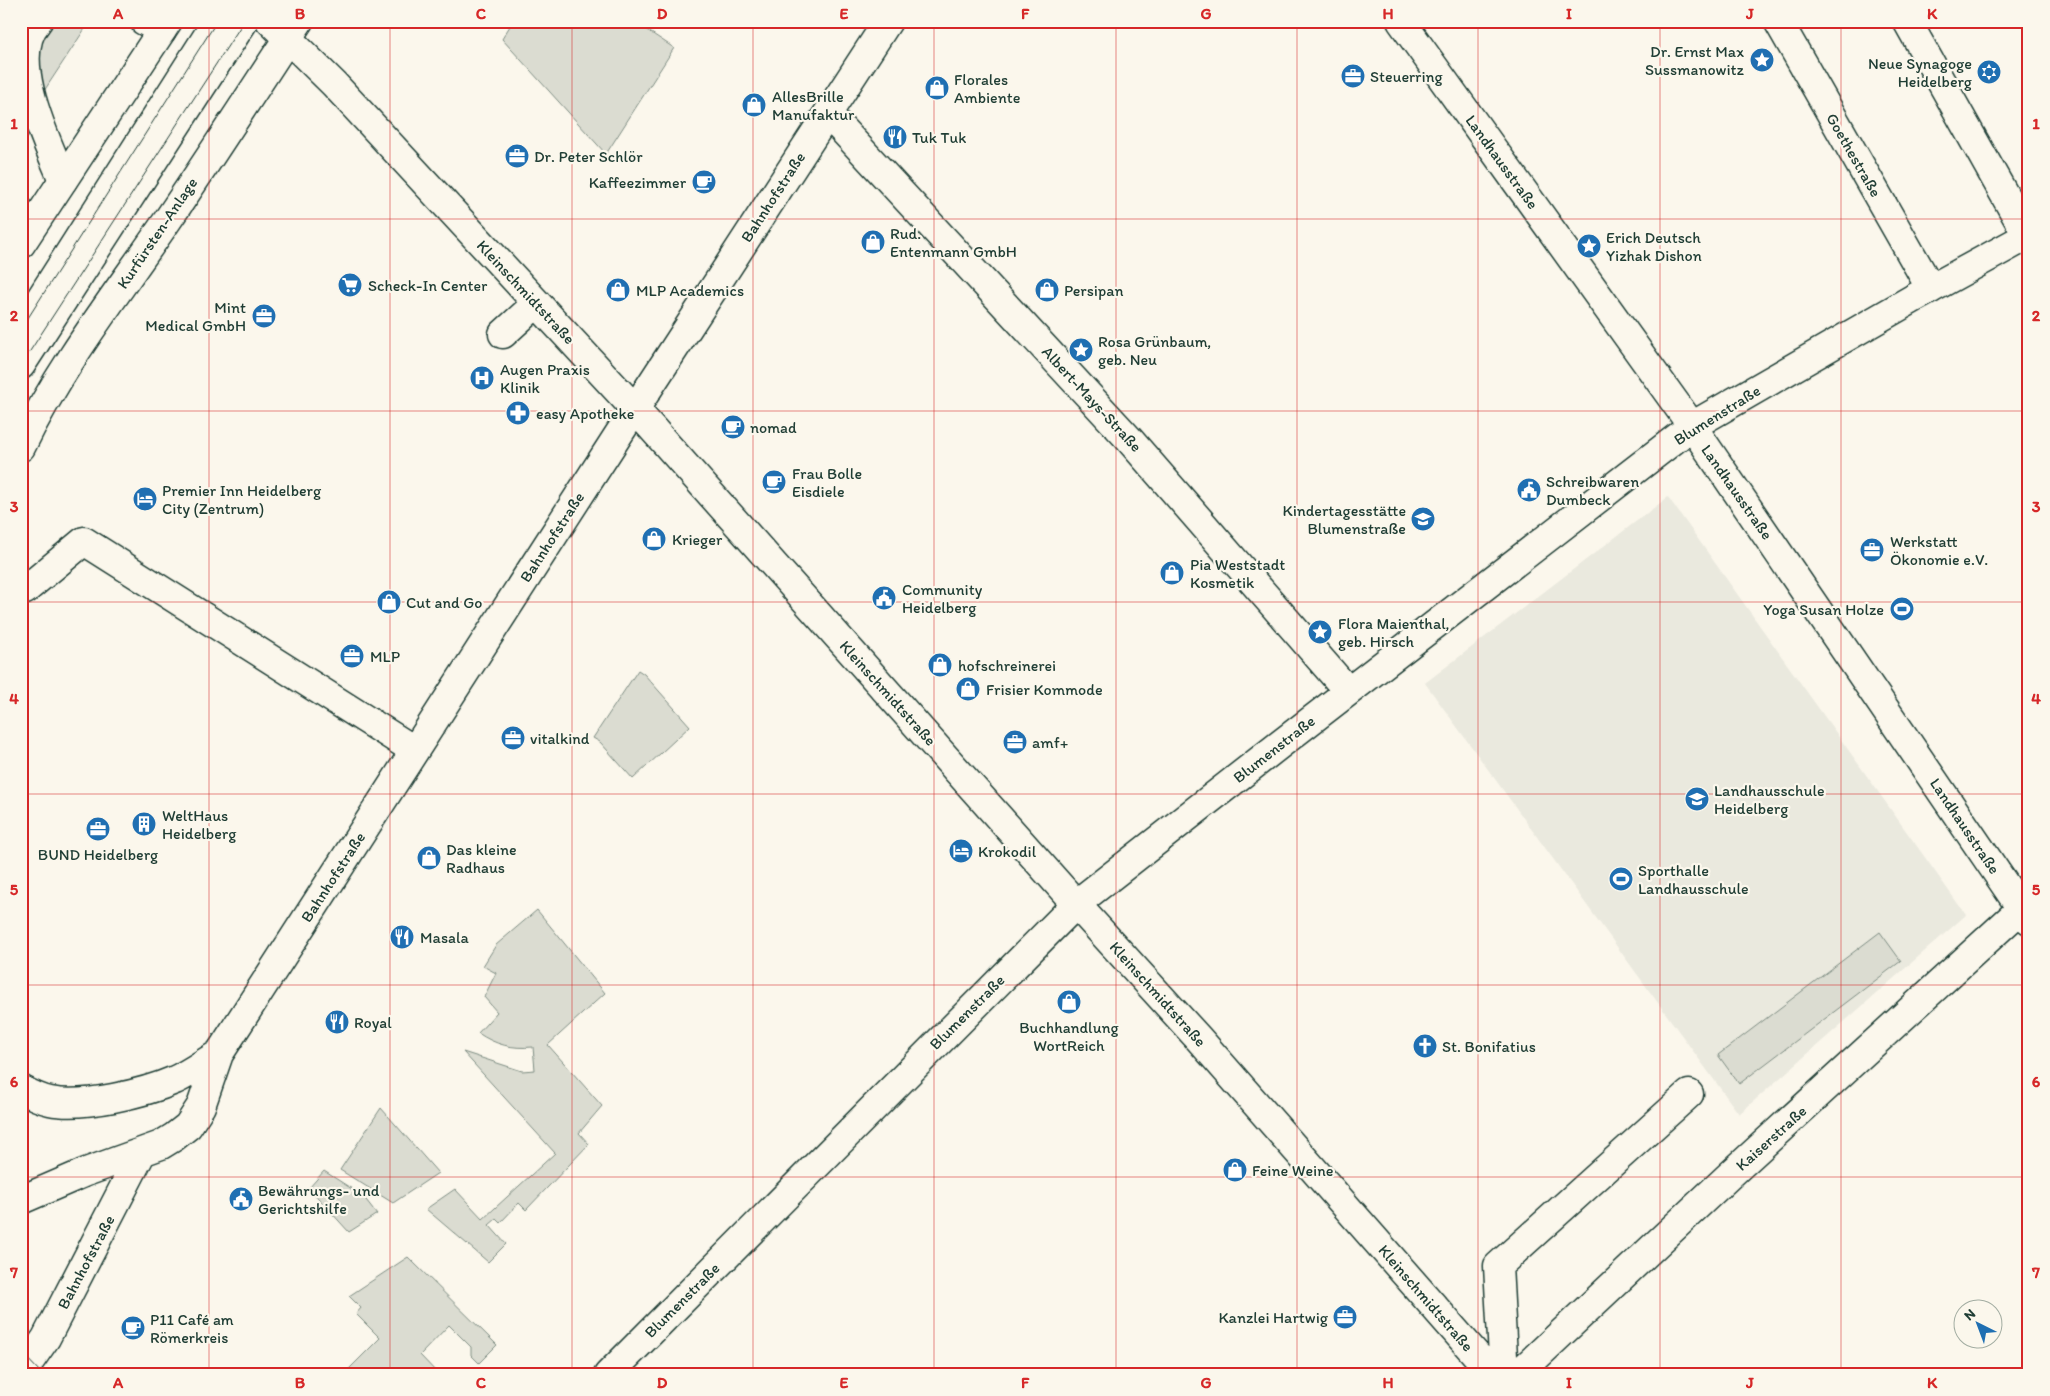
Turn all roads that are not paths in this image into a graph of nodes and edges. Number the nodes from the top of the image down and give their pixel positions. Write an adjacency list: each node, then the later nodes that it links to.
1 (38, 21): 11 (street)
2 (217, 21): 16 (street)
3 (244, 21): 18 (street)
4 (888, 21): 10 (street, Bahnhofstraße)
5 (1401, 21): 20 (street, Landhausstraße)
6 (1778, 21): 14 (street, Goethestraße)
7 (1907, 21): 12 (street)
8 (158, 24): 11 (street)
9 (285, 27): 15 (street, Kleinschmidtstraße); 21 (street, Kurfürsten-Anlage)
10 (828, 114): 19 (street, Bahnhofstraße); 23 (street, Albert-Mays-Straße)
11 (63, 180): 13 (street)
12 (2028, 235): 14 (street, Blumenstraße)
13 (21, 244)
14 (1923, 293): 20 (street, Blumenstraße)
15 (537, 303): 17 (street); 19 (street, Kleinschmidtstraße)
16 (21, 329)
17 (502, 334)
18 (21, 365)
19 (635, 409): 24 (street, Bahnhofstraße); 25 (street, Kleinschmidtstraße)
20 (1692, 426): 23 (street, Blumenstraße); 26 (street, Landhausstraße)
21 (21, 447)
22 (21, 590): 24 (street)
23 (1348, 691): 25 (street, Blumenstraße)
24 (414, 750): 27 (street, Bahnhofstraße)
25 (1076, 904): 33 (street, Blumenstraße); 34 (street, Kleinschmidtstraße)
26 (2026, 911): 36 (street, Kaiserstraße)
27 (219, 1054): 28 (street, Bahnhofstraße); 30 (street, Bahnhofstraße)
28 (21, 1089)
29 (1689, 1094): 35 (street)
30 (142, 1152): 31 (street, Bahnhofstraße); 32 (street, Bahnhofstraße)
31 (21, 1200)
32 (25, 1370)
33 (608, 1375)
34 (1494, 1375)
35 (1504, 1375)
36 (1517, 1375)

